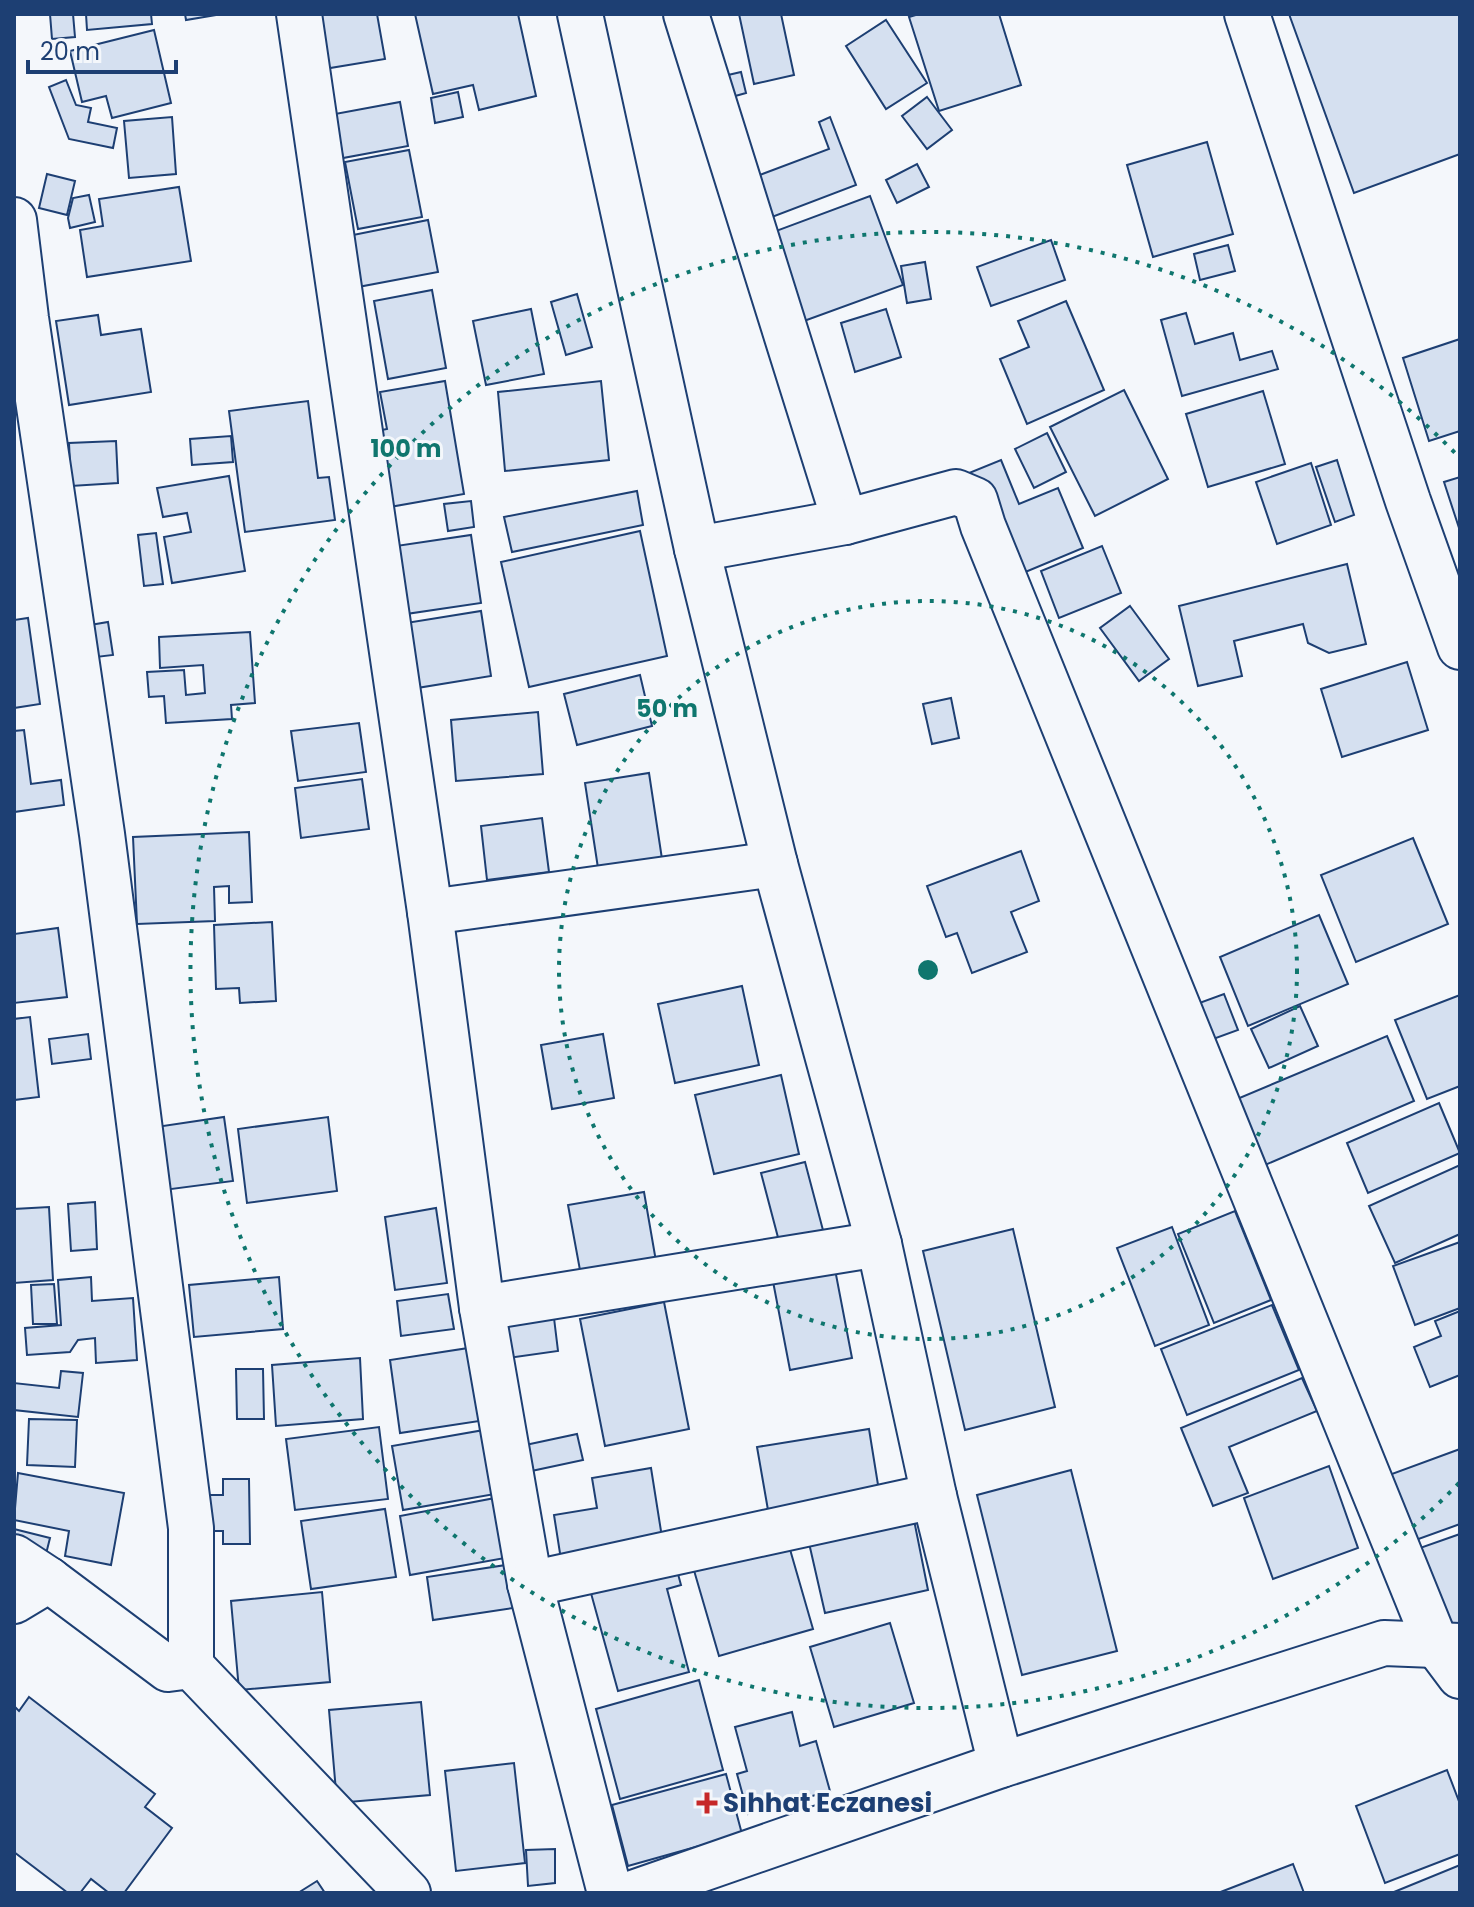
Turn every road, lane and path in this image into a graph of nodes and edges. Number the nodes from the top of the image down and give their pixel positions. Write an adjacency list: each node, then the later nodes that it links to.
1 (299, 14): 10 (street)
2 (580, 14): 7 (street)
3 (686, 14): 6 (street)
4 (1247, 14): 8 (street)
5 (14, 220): 17 (street)
6 (845, 522): 7 (street); 16 (street)
7 (697, 549): 9 (street)
8 (1460, 647)
9 (775, 864): 10 (street); 11 (street)
10 (430, 912): 12 (street)
11 (879, 1244): 12 (street); 13 (street)
12 (482, 1308): 15 (street)
13 (934, 1496): 15 (street); 18 (street)
14 (26, 1579): 17 (street)
15 (530, 1584): 20 (street)
16 (1452, 1655): 18 (street)
17 (191, 1666): 19 (street)
18 (1001, 1765): 21 (street)
19 (408, 1893)
20 (610, 1893)
21 (633, 1893)

